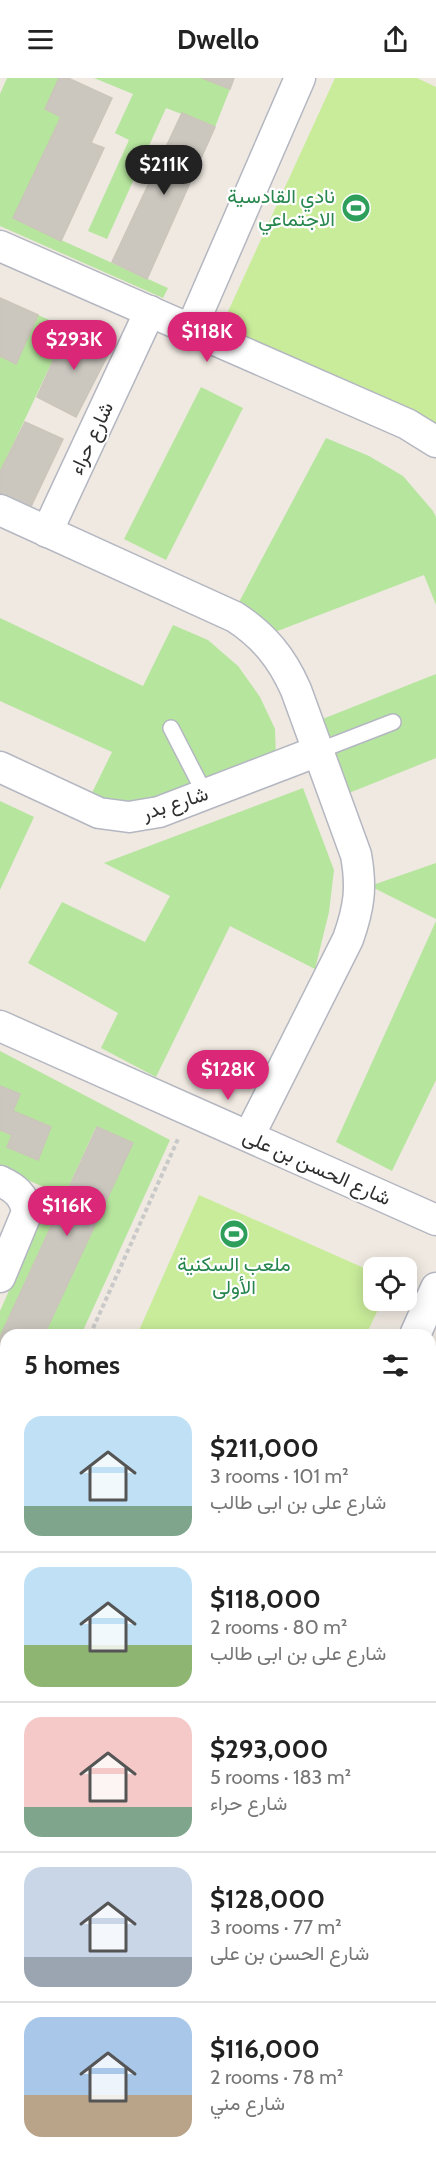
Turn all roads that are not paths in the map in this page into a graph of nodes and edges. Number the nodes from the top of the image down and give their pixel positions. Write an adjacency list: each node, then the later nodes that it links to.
1 (300, 78): 4 (street)
2 (0, 246): 3 (street)
3 (150, 311): 4 (street); 7 (street, شارع حراء)
4 (191, 329): 5 (street)
5 (436, 442)
6 (0, 510): 7 (street)
7 (47, 532): 10 (street)
8 (393, 722): 10 (lane)
9 (171, 728): 12 (lane)
10 (318, 751): 12 (street, شارع بدر); 14 (street)
11 (0, 767): 12 (street, شارع بدر)
12 (205, 794)
13 (0, 1026): 14 (street, شارع الحسن بن على)
14 (249, 1136): 16 (street, شارع الحسن بن على)
15 (0, 1181): 17 (street)
16 (436, 1220)
17 (0, 1277)
18 (436, 1288): 19 (street)
19 (418, 1329)

